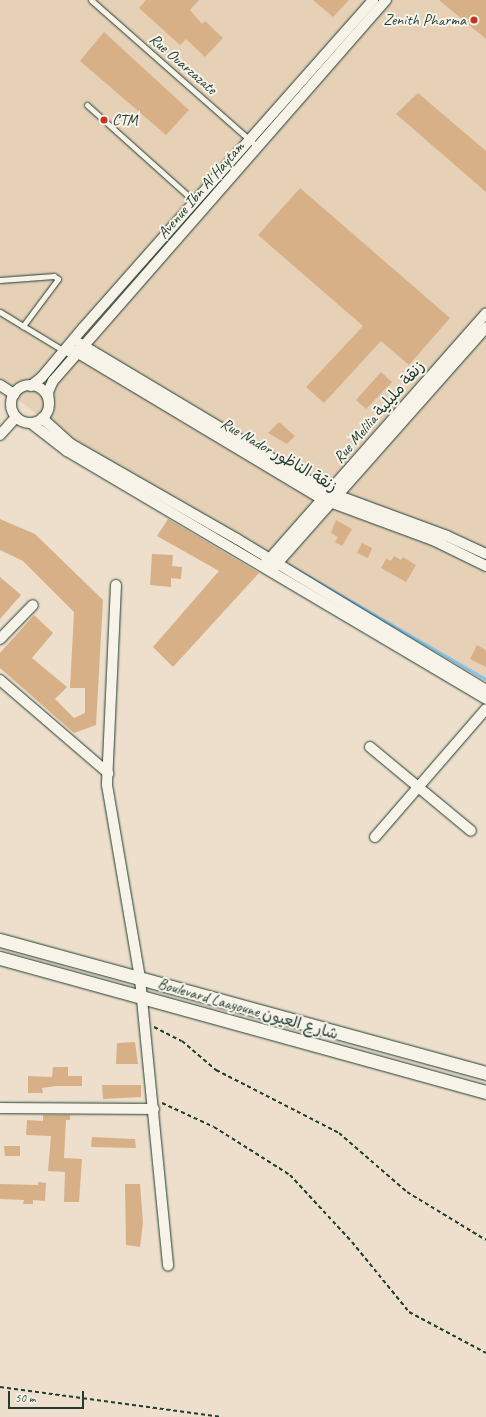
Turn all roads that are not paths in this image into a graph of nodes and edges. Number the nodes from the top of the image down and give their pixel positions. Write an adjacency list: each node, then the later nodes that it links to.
1 (91, 0): 5 (lane, Rue Ouarzazate)
2 (373, 0): 5 (street, Avenue Ibn Al Haytam)
3 (386, 0): 5 (street, Avenue Ibn Al Haytam)
4 (87, 106): 8 (lane)
5 (254, 144): 6 (street, Avenue Ibn Al Haytam); 7 (street, Avenue Ibn Al Haytam)
6 (213, 183): 7 (street); 8 (street, Avenue Ibn Al Haytam)
7 (221, 190): 15 (street, Avenue Ibn Al Haytam)
8 (196, 203): 14 (street, Avenue Ibn Al Haytam)
9 (0, 280): 12 (lane)
10 (0, 312): 12 (lane)
11 (486, 313): 24 (street, Rue Melilia زنقة مليلية)
12 (23, 326): 14 (lane)
13 (486, 327): 24 (street, Rue Melilia زنقة مليلية)
14 (68, 346): 15 (street, Rue Nador زنقة الناظور); 15 (lane); 17 (street, Avenue Ibn Al Haytam)
15 (78, 352): 19 (street, Avenue Ibn Al Haytam); 24 (street, Rue Nador زنقة الناظور)
16 (0, 386): 18 (street)
17 (31, 386): 18 (street); 19 (street)
18 (14, 394): 20 (street)
19 (49, 403): 21 (street)
20 (16, 417): 22 (street); 23 (street)
21 (42, 418): 22 (street); 26 (street)
22 (32, 423): 26 (street)
23 (0, 435)
24 (329, 498): 25 (street, Rue Nador زنقة الناظور); 26 (street, Rue Melilia زنقة مليلية); 27 (street, Rue Nador زنقة الناظور)
25 (486, 554)
26 (270, 565): 32 (street); 33 (street)
27 (486, 566)
28 (116, 585): 36 (street)
29 (33, 605): 30 (street)
30 (0, 639)
31 (0, 680): 36 (street)
32 (486, 690)
33 (486, 699)
34 (486, 709): 37 (street)
35 (370, 747): 37 (street)
36 (108, 773): 42 (street)
37 (418, 788): 38 (street); 39 (street)
38 (471, 831)
39 (375, 837)
40 (0, 940): 42 (street, Boulevard Laayoune شارع العيون)
41 (0, 958): 43 (street, Boulevard Laayoune شارع العيون)
42 (140, 979): 43 (street); 44 (street, Boulevard Laayoune شارع العيون)
43 (140, 996): 45 (street, Boulevard Laayoune شارع العيون); 46 (street)
44 (486, 1073)
45 (486, 1092)
46 (154, 1104): 47 (street); 48 (street)
47 (0, 1108)
48 (168, 1266)

